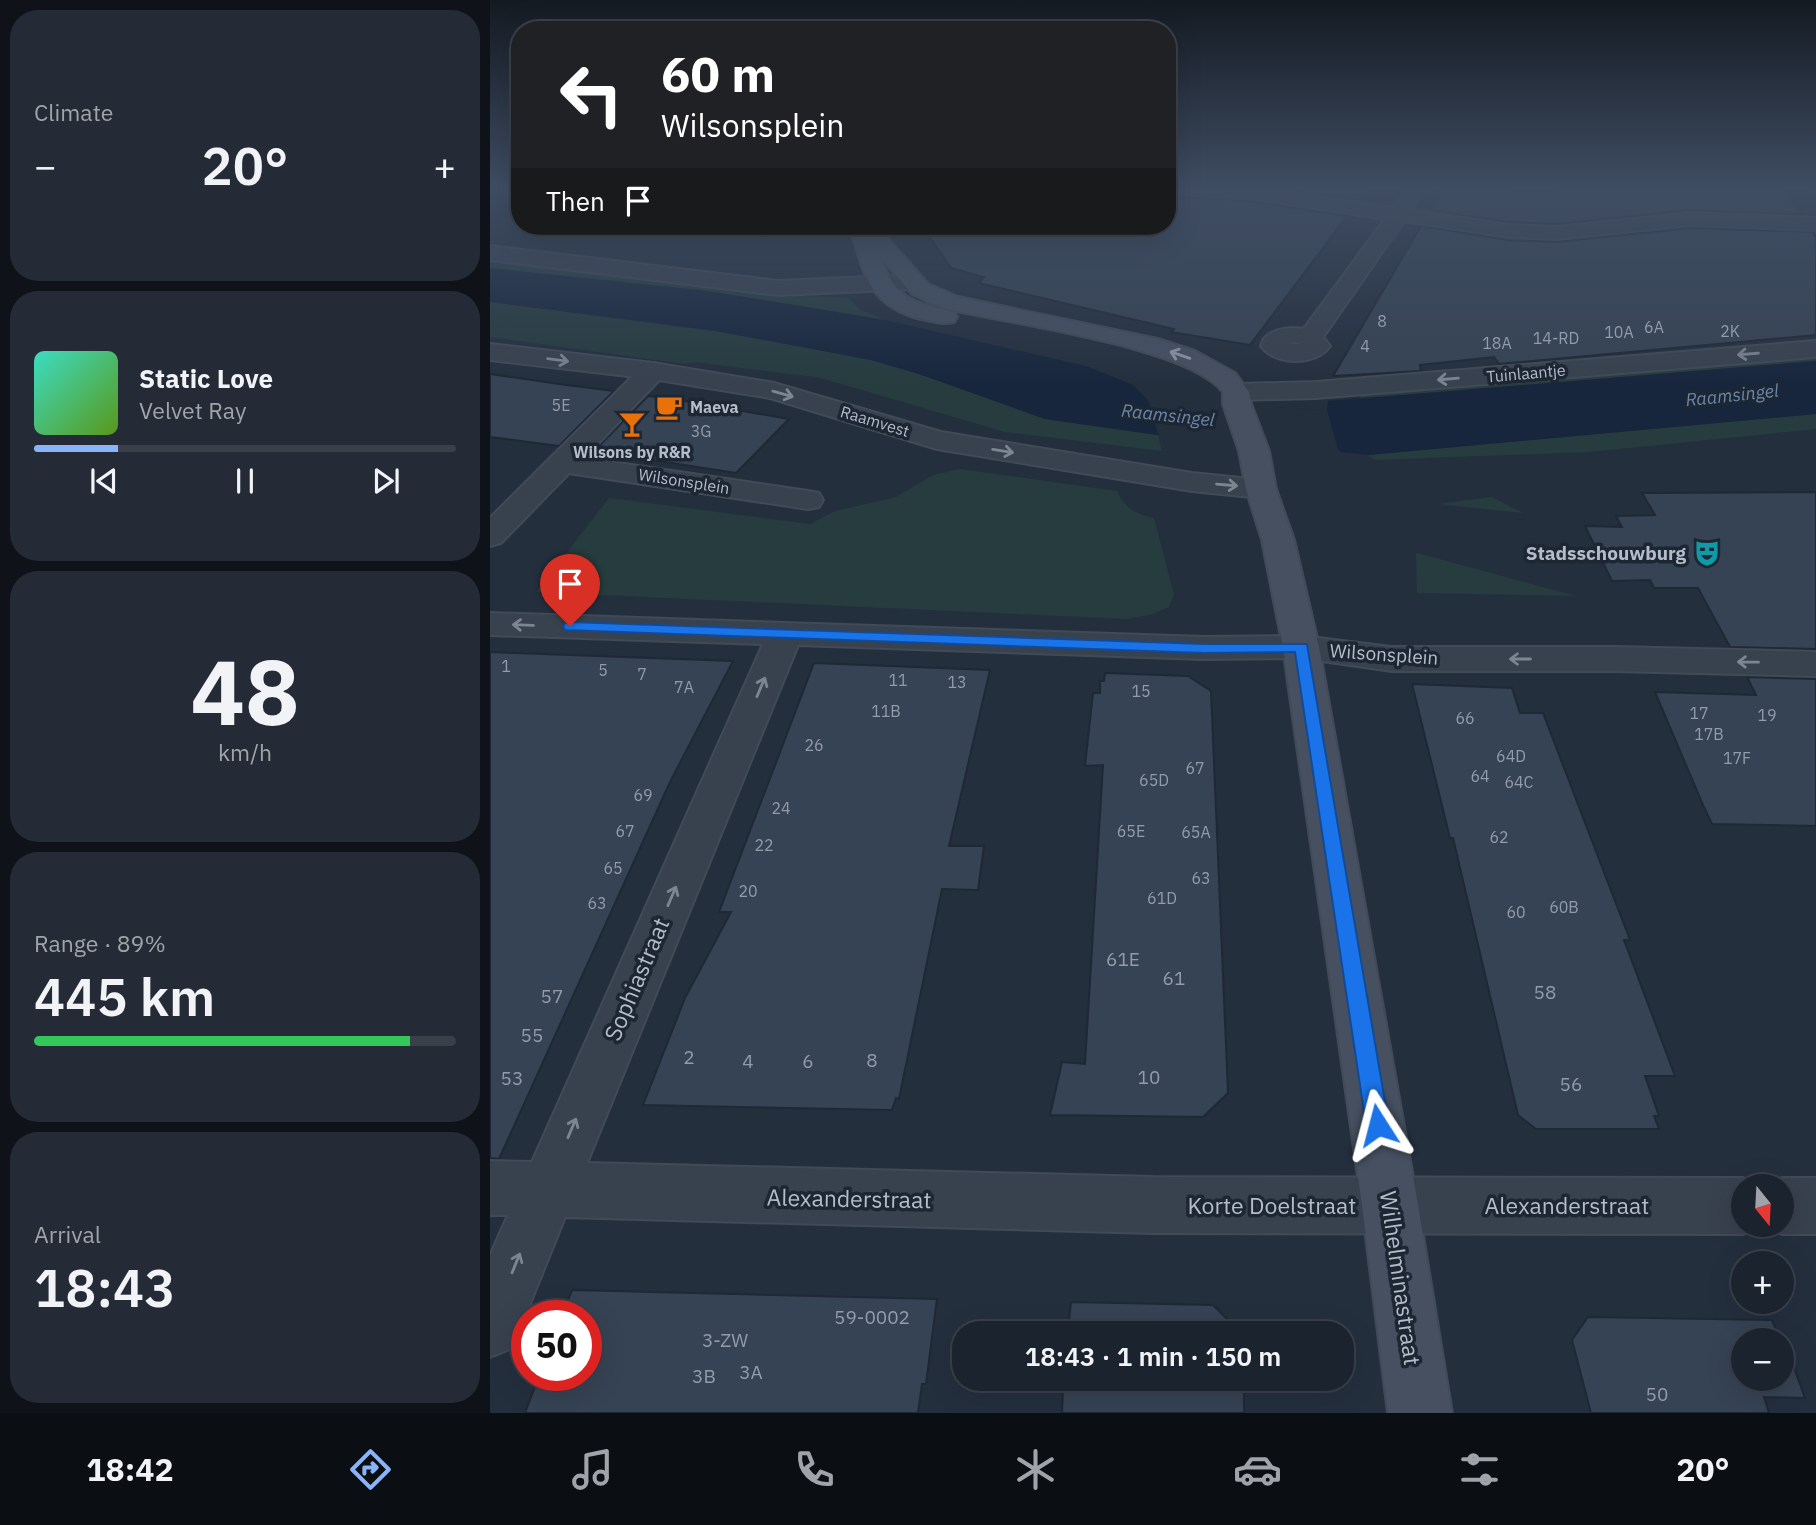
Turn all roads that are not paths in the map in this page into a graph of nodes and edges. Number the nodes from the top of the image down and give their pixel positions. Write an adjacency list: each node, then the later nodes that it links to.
1 (869, 253): 6 (main road)
2 (889, 253): 5 (main road)
3 (1370, 253): 7 (street)
4 (490, 254): 6 (street)
5 (914, 282): 6 (street); 11 (main road, one-way to 5)
6 (880, 285): 11 (main road)
7 (1307, 336)
8 (1816, 349): 11 (street, Tuinlaantje, one-way to 11)
9 (490, 352): 10 (street, Raamvest, one-way to 10)
10 (653, 371): 12 (street); 13 (street, Raamvest, one-way to 13)
11 (1236, 398): 13 (main road, Wilhelminastraat)
12 (560, 463): 14 (street, Wilsonsplein); 15 (street)
13 (1261, 489): 18 (main road, Wilhelminastraat)
14 (808, 500)
15 (490, 536)
16 (490, 624): 17 (street, Wilsonsplein, one-way to 16)
17 (785, 634): 18 (street, Wilsonsplein); 20 (street, Sophiastraat, one-way to 17)
18 (1301, 647): 19 (street, Wilsonsplein, one-way to 18); 22 (main road, Wilhelminastraat)
19 (1816, 664)
20 (518, 1189): 21 (street, Alexanderstraat); 26 (street, Sophiastraat, one-way to 20)
21 (1153, 1205): 22 (street, Korte Doelstraat)
22 (1390, 1205): 23 (street, Alexanderstraat); 27 (main road, Wilhelminastraat)
23 (1731, 1206)
24 (1794, 1206): 25 (street)
25 (1816, 1206)
26 (490, 1326)
27 (1420, 1413)

